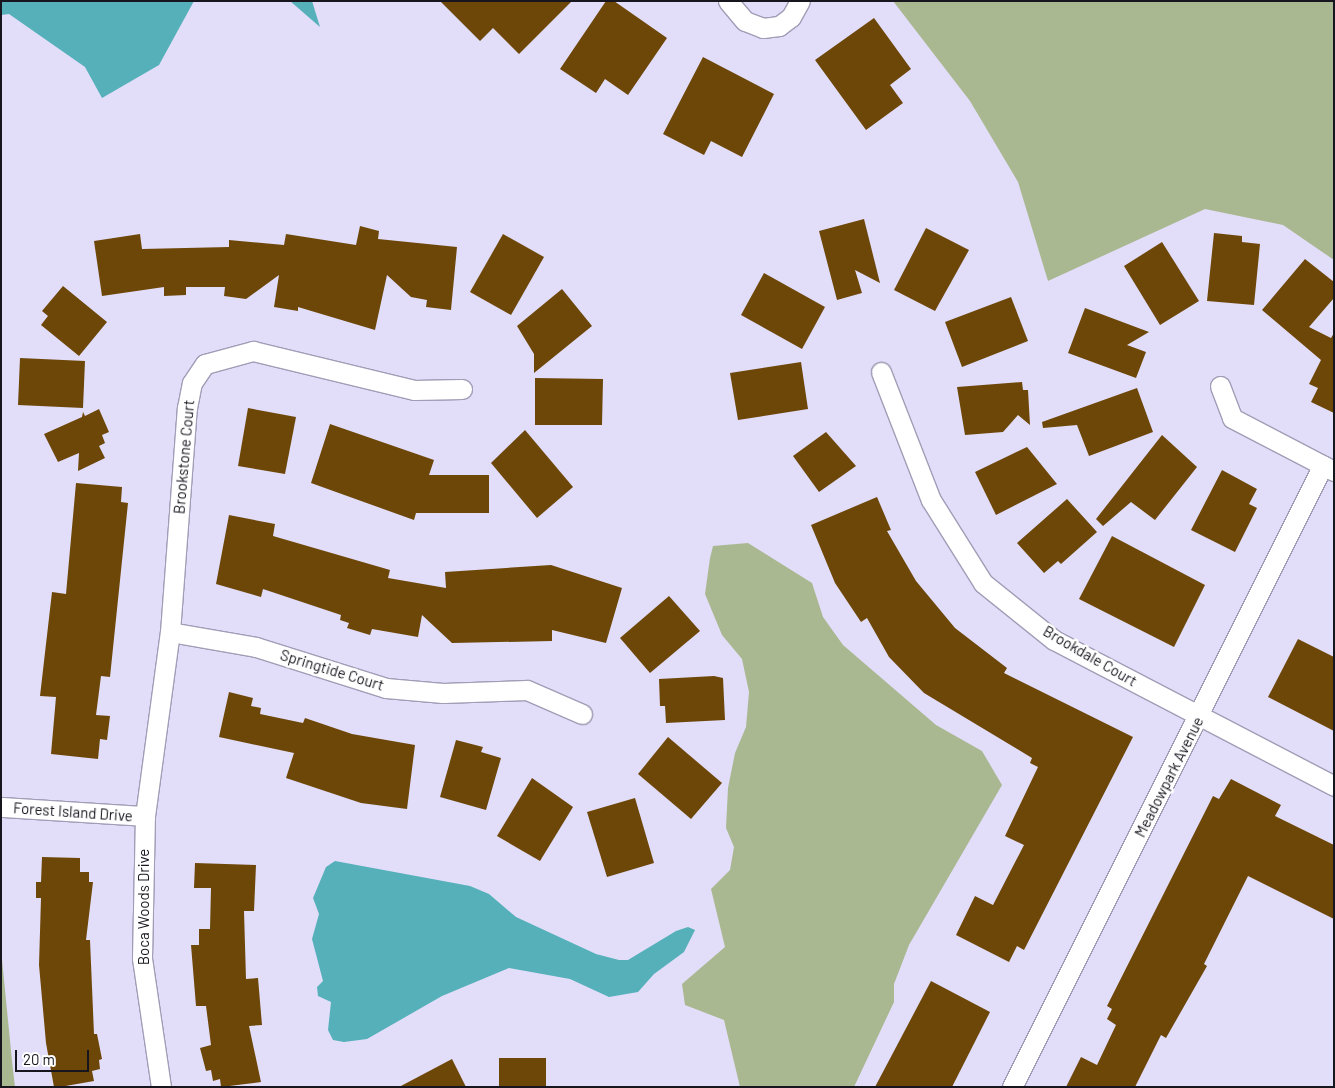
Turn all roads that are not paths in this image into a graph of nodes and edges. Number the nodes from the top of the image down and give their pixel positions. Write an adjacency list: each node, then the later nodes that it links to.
1 (728, 1): 2 (street)
2 (800, 1)
3 (881, 372): 9 (street, Brookdale Court)
4 (1220, 386): 6 (street)
5 (462, 389): 7 (street, Brookstone Court)
6 (1329, 468): 9 (street, Meadowpark Avenue)
7 (170, 632): 8 (street, Springtide Court); 12 (street, Brookstone Court)
8 (582, 714)
9 (1199, 717): 10 (street, Brookdale Court); 14 (street, Meadowpark Avenue)
10 (1334, 786)
11 (1, 807): 12 (street, Forest Island Drive)
12 (145, 816): 13 (street, Boca Woods Drive)
13 (161, 1087)
14 (1012, 1087)

